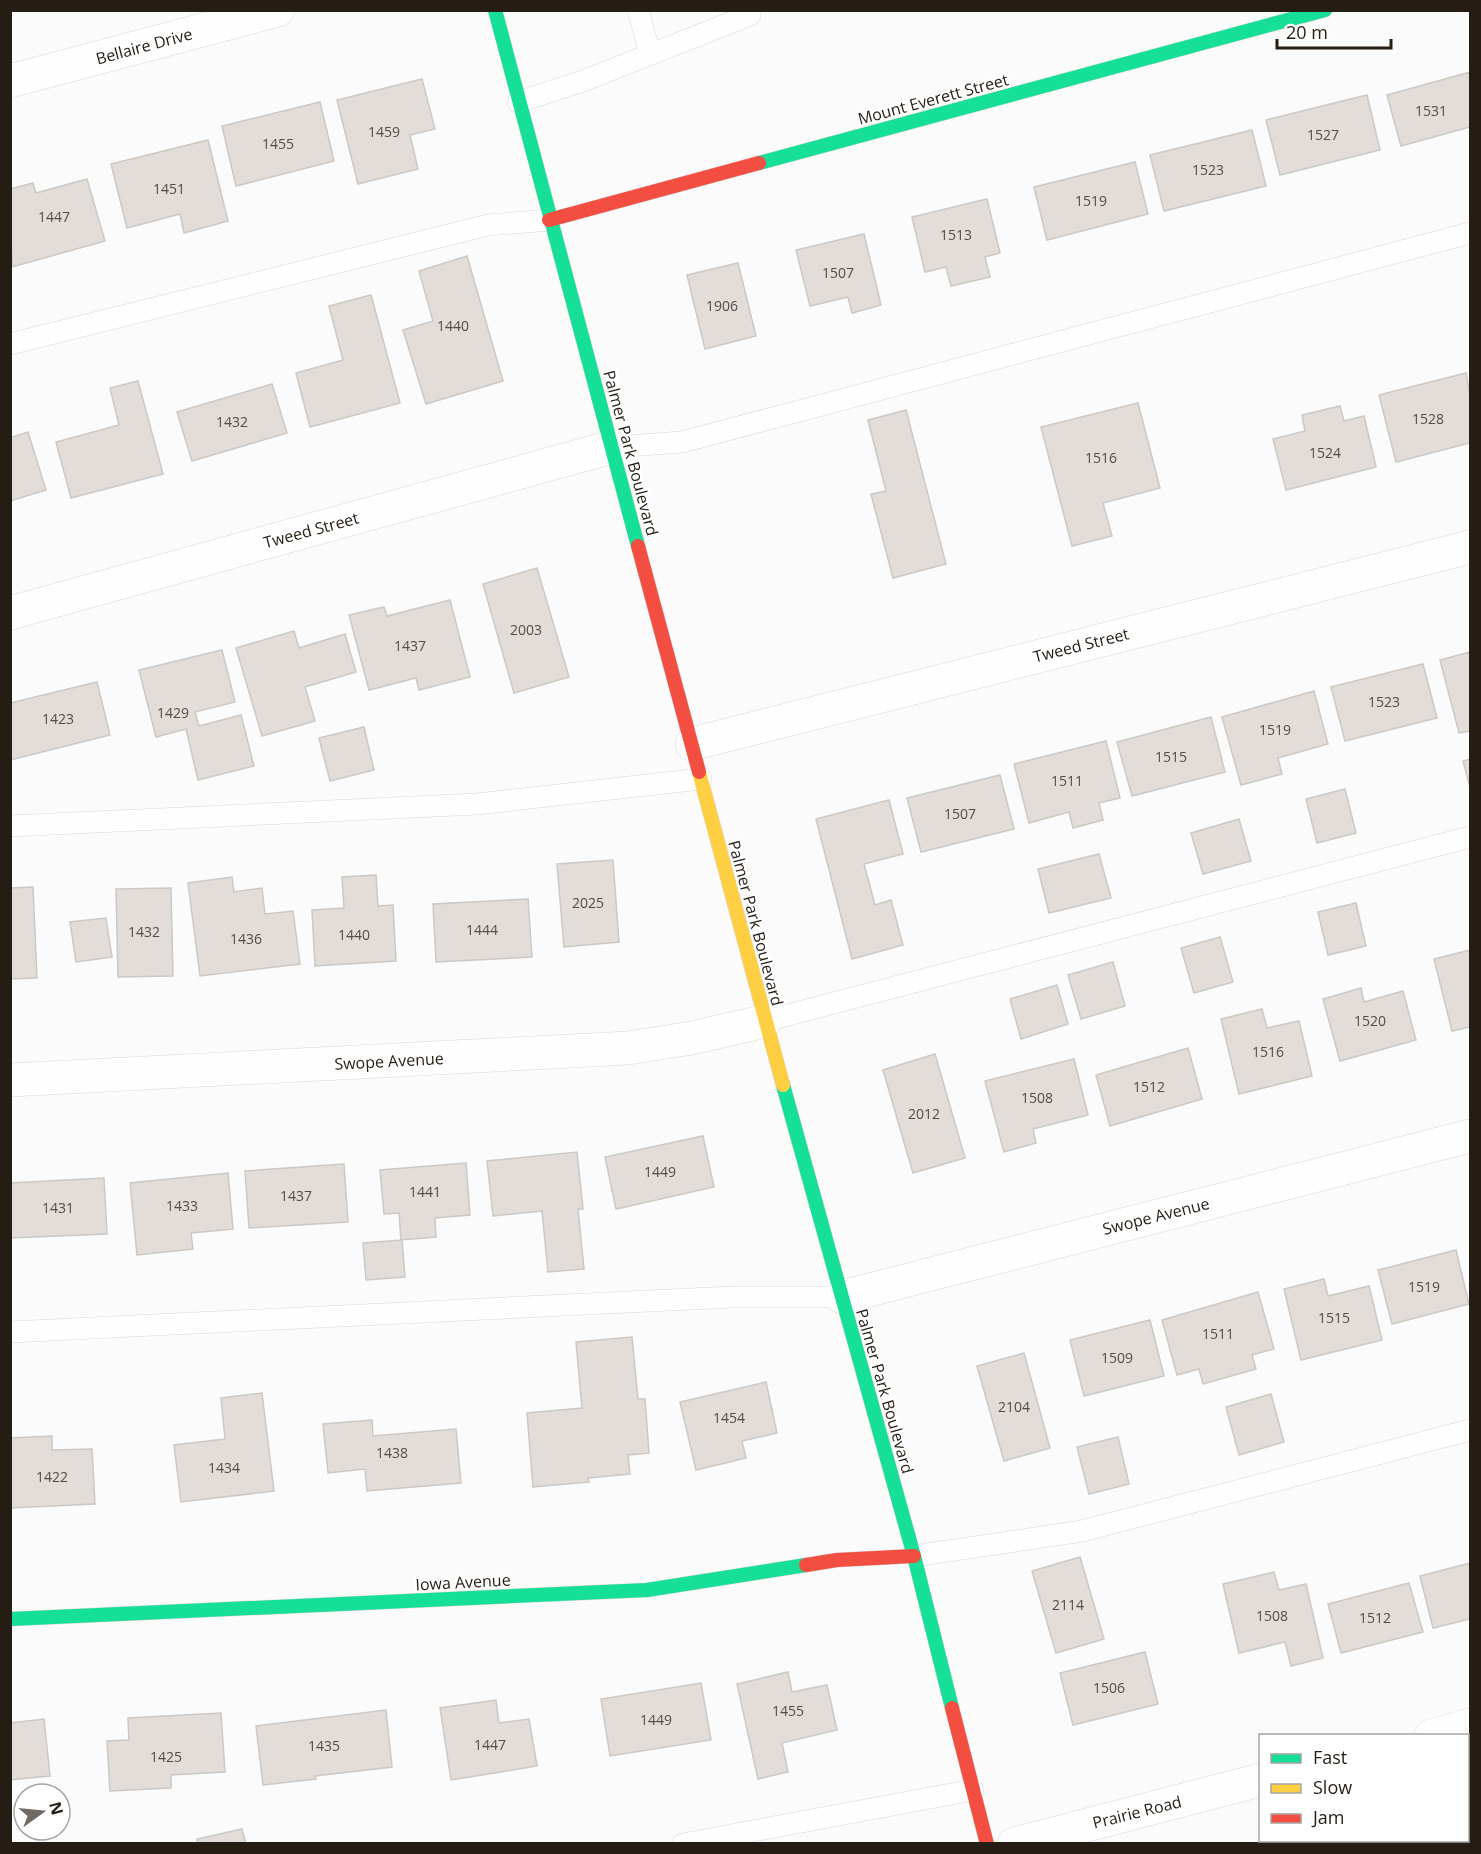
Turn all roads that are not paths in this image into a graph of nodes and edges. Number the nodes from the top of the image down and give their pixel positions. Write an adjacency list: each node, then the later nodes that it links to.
1 (278, 10): 7 (street, Bellaire Drive)
2 (495, 10): 8 (main road, Palmer Park Boulevard)
3 (638, 10): 6 (lane)
4 (1326, 10): 9 (main road, Mount Everett Street)
5 (756, 12): 6 (lane)
6 (650, 54): 8 (lane)
7 (10, 81)
8 (518, 102): 9 (main road, Palmer Park Boulevard)
9 (549, 220): 11 (lane); 12 (main road, Palmer Park Boulevard)
10 (1470, 233): 12 (lane)
11 (10, 344)
12 (612, 447): 14 (street, Tweed Street); 15 (main road, Palmer Park Boulevard)
13 (1470, 547): 15 (street, Tweed Street)
14 (10, 613)
15 (692, 744): 16 (main road, Palmer Park Boulevard)
16 (701, 779): 17 (lane); 19 (main road, Palmer Park Boulevard)
17 (10, 826)
18 (1470, 837): 19 (lane)
19 (765, 1021): 20 (street, Swope Avenue); 22 (main road, Palmer Park Boulevard)
20 (10, 1080)
21 (1470, 1136): 22 (street, Swope Avenue)
22 (842, 1297): 23 (lane); 25 (main road, Palmer Park Boulevard)
23 (10, 1332)
24 (1470, 1430): 25 (lane)
25 (914, 1556): 26 (main road, Iowa Avenue); 30 (main road, Palmer Park Boulevard)
26 (10, 1619)
27 (1470, 1725): 28 (street)
28 (1438, 1734)
29 (1259, 1780): 33 (street, Prairie Road)
30 (973, 1790): 31 (lane); 32 (main road, Palmer Park Boulevard)
31 (683, 1844)
32 (987, 1844)
33 (1014, 1844)

